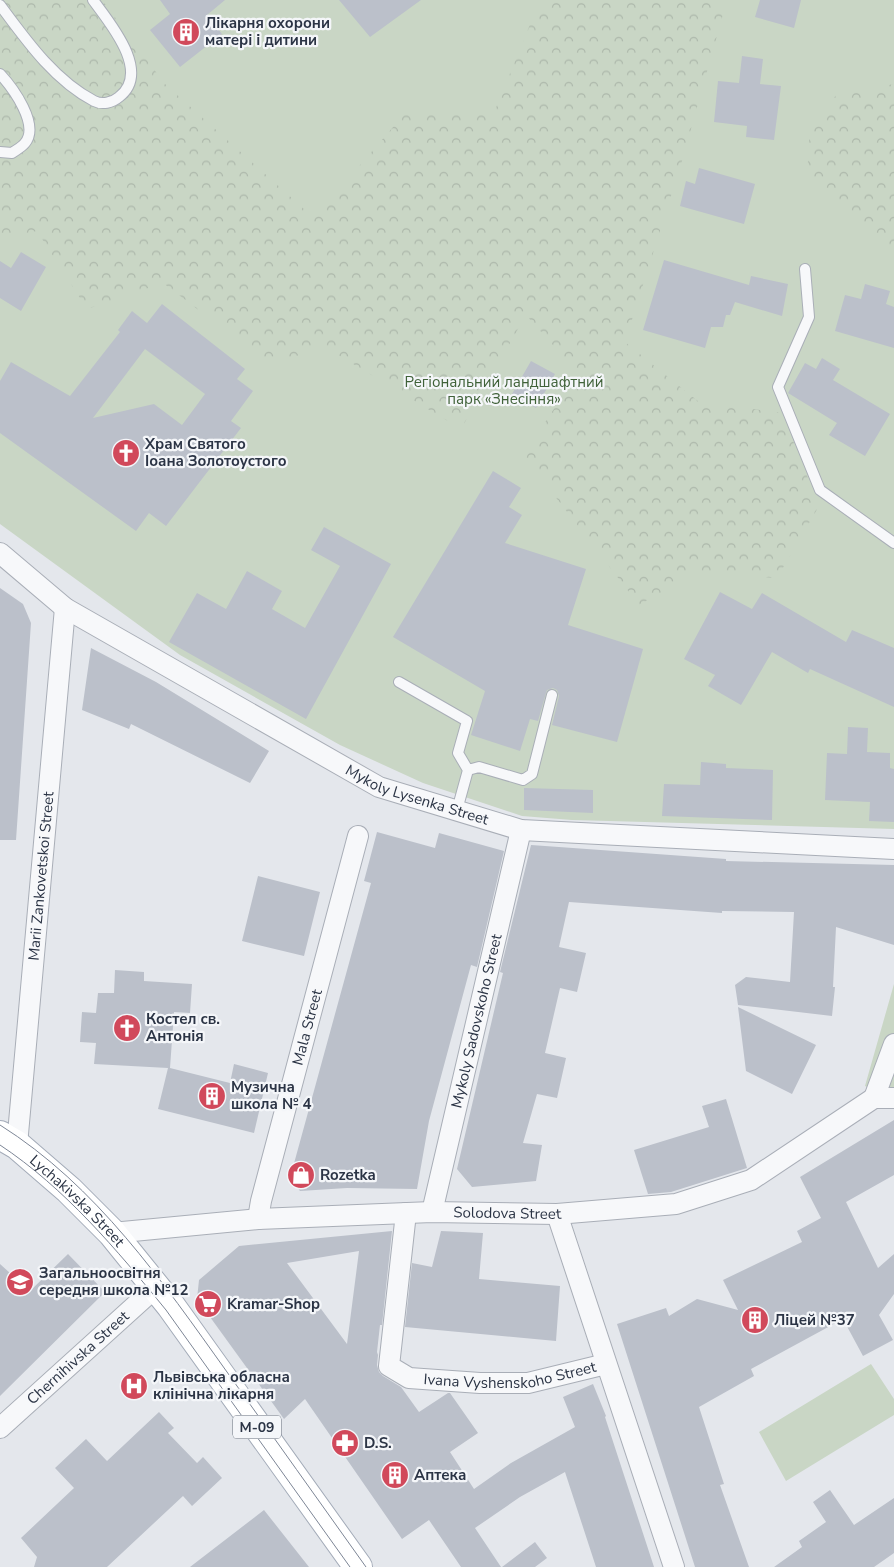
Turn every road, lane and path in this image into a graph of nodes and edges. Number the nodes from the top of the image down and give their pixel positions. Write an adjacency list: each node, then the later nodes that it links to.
1 (93, 0): 2 (lane)
2 (0, 5)
3 (0, 74): 4 (lane)
4 (0, 152)
5 (805, 269): 6 (lane)
6 (894, 543)
7 (0, 554): 8 (street, Mykoly Lysenka Street)
8 (65, 608): 12 (street, Mykoly Lysenka Street); 19 (street, Marii Zankovetskoi Street)
9 (399, 682): 11 (lane)
10 (552, 695): 11 (lane)
11 (468, 770): 12 (lane)
12 (457, 810): 13 (street, Mykoly Lysenka Street)
13 (521, 830): 15 (street, Mykoly Lysenka Street); 20 (street, Mykoly Sadovskoho Street)
14 (358, 836): 23 (street, Mala Street)
15 (894, 849)
16 (894, 1044): 17 (street)
17 (874, 1098): 18 (street); 22 (street, Solodova Street)
18 (894, 1098)
19 (8, 1140): 24 (main road, Lychakivska Street / М-09)
20 (432, 1212): 21 (street, Solodova Street); 22 (street, Solodova Street)
21 (406, 1214): 23 (street, Solodova Street); 26 (street, Ivana Vyshenskoho Street)
22 (557, 1214): 26 (street, Ivana Vyshenskoho Street)
23 (258, 1219): 24 (street, Solodova Street)
24 (112, 1233): 25 (main road, Lychakivska Street / М-09)
25 (156, 1287): 27 (street, Chernihivska Street); 28 (main road, Lychakivska Street / М-09)
26 (606, 1364): 29 (street, Ivana Vyshenskoho Street)
27 (0, 1428)
28 (358, 1567)
29 (674, 1567)

